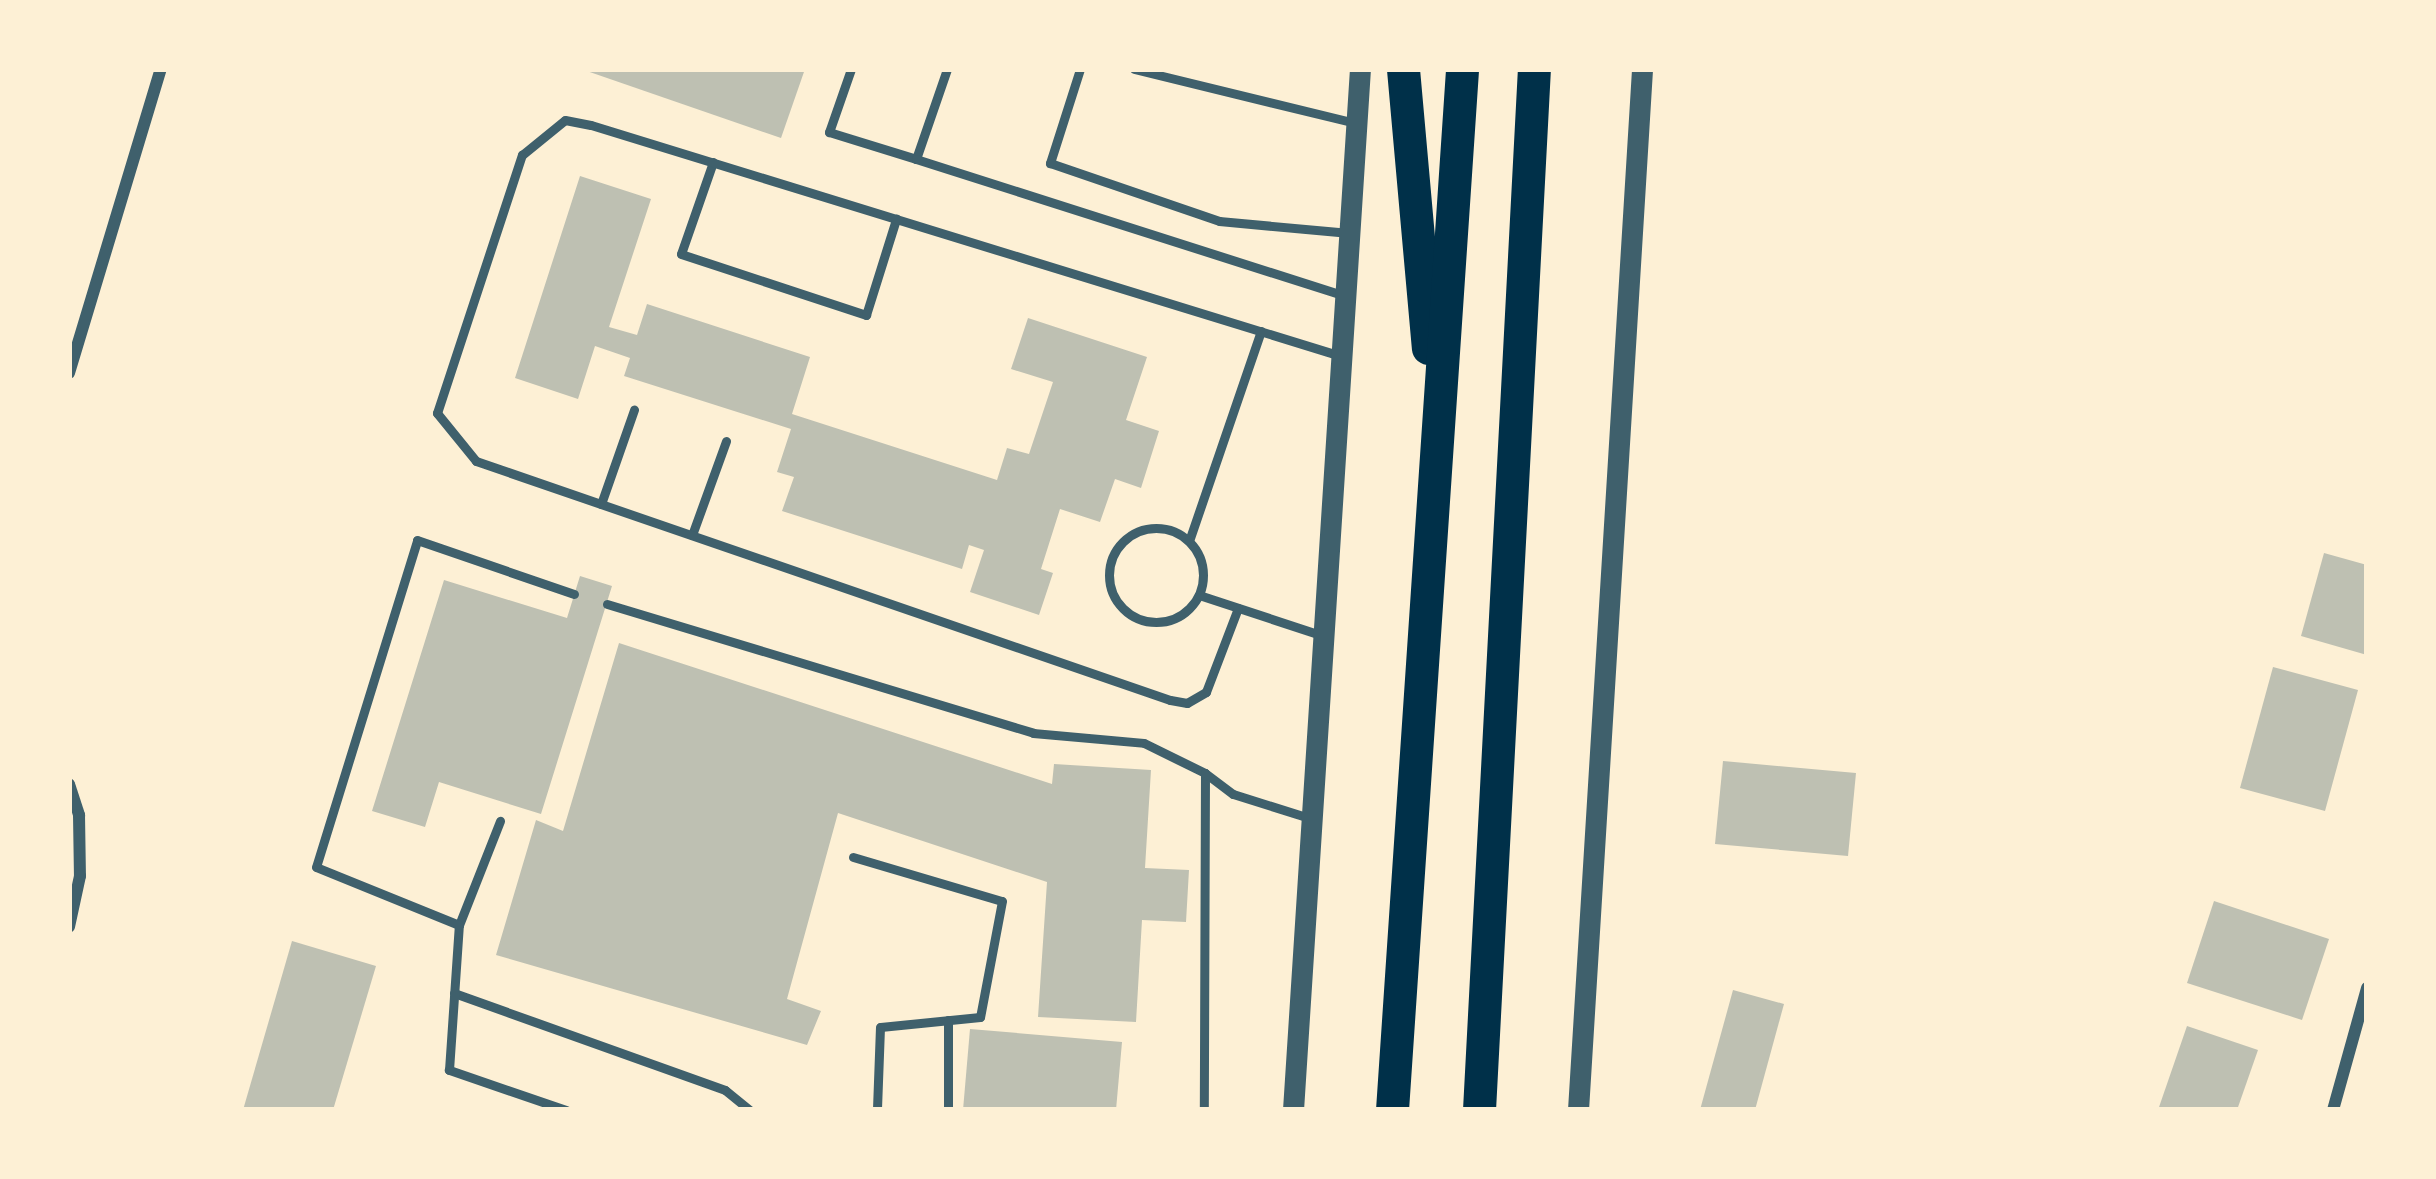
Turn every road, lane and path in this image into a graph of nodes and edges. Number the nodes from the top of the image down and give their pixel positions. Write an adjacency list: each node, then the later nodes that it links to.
1 (161, 69): 21 (street)
2 (851, 69): 13 (lane)
3 (947, 69): 13 (lane)
4 (1080, 69): 17 (lane)
5 (1135, 69): 12 (lane)
6 (1360, 69): 12 (street)
7 (1403, 69): 24 (highway)
8 (1462, 69): 24 (highway)
9 (1534, 69): 15 (highway)
10 (1552, 69): 15 (highway)
11 (1642, 69): 51 (street)
12 (1356, 123): 17 (street)
13 (916, 159): 18 (lane)
14 (713, 163): 16 (lane); 16 (lane); 25 (lane)
15 (1526, 194): 50 (highway)
16 (896, 219): 19 (lane)
17 (1349, 233): 18 (street)
18 (1345, 297): 20 (street)
19 (1261, 331): 20 (lane); 27 (lane)
20 (1341, 356): 32 (street)
21 (69, 373)
22 (634, 410): 25 (lane)
23 (725, 441): 26 (lane)
24 (1438, 448): 49 (highway)
25 (601, 504): 26 (lane)
26 (692, 535): 31 (lane)
27 (1189, 541): 29 (lane); 29 (lane)
28 (574, 594): 38 (lane)
29 (1199, 595): 31 (lane)
30 (607, 604): 33 (lane)
31 (1238, 608): 32 (lane)
32 (1324, 636): 35 (street)
33 (1205, 772): 35 (lane); 47 (lane)
34 (69, 784): 39 (street)
35 (1312, 819): 48 (street)
36 (500, 821): 38 (lane)
37 (853, 857): 42 (lane)
38 (459, 926): 41 (lane)
39 (69, 927)
40 (2367, 988): 52 (street)
41 (454, 993): 43 (lane); 44 (lane)
42 (948, 1020): 45 (lane); 46 (lane)
43 (566, 1110)
44 (750, 1110)
45 (877, 1110)
46 (948, 1110)
47 (1204, 1110)
48 (1293, 1110)
49 (1392, 1110)
50 (1479, 1110)
51 (1577, 1110)
52 (2333, 1110)

